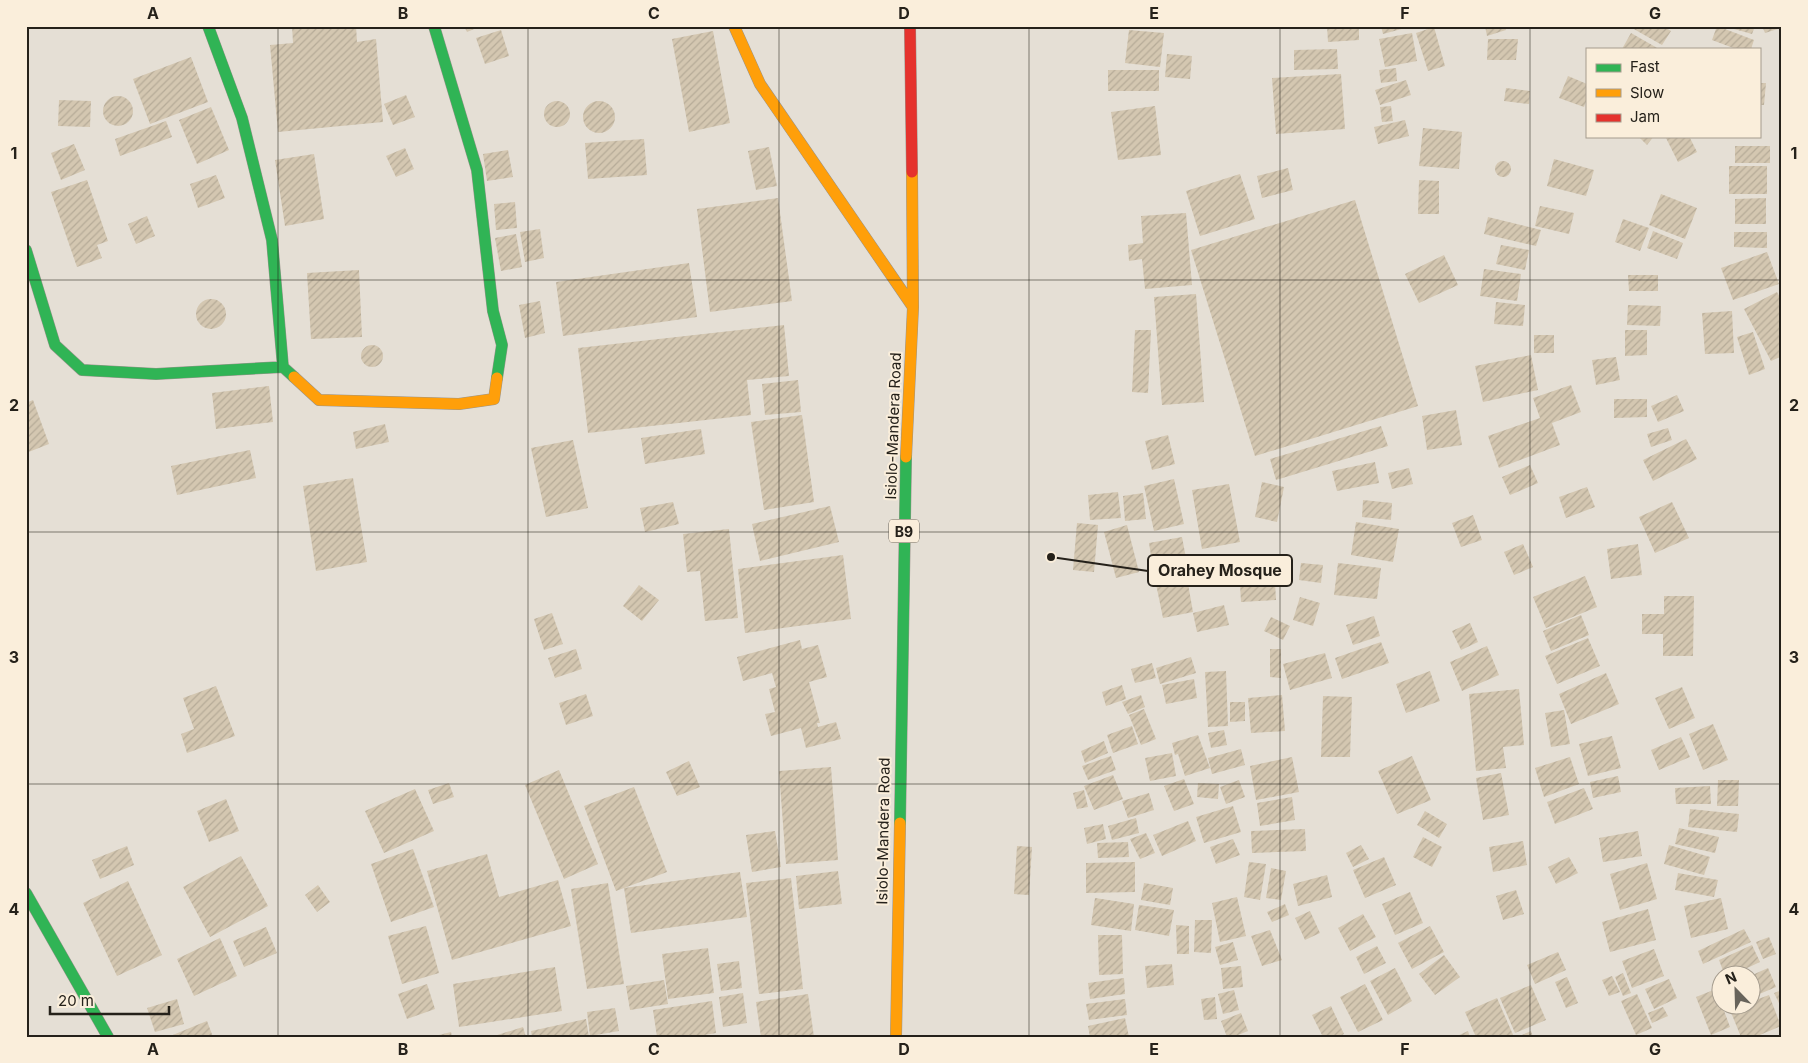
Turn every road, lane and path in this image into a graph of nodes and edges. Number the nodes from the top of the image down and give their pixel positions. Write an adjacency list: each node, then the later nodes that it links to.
1 (208, 26): 7 (main road)
2 (434, 26): 7 (main road)
3 (734, 26): 6 (main road)
4 (910, 26): 6 (main road, Isiolo-Mandera Road / B9)
5 (26, 250): 7 (main road)
6 (913, 307): 10 (main road, Isiolo-Mandera Road / B9)
7 (283, 367)
8 (26, 893): 9 (main road)
9 (108, 1037)
10 (896, 1037)

